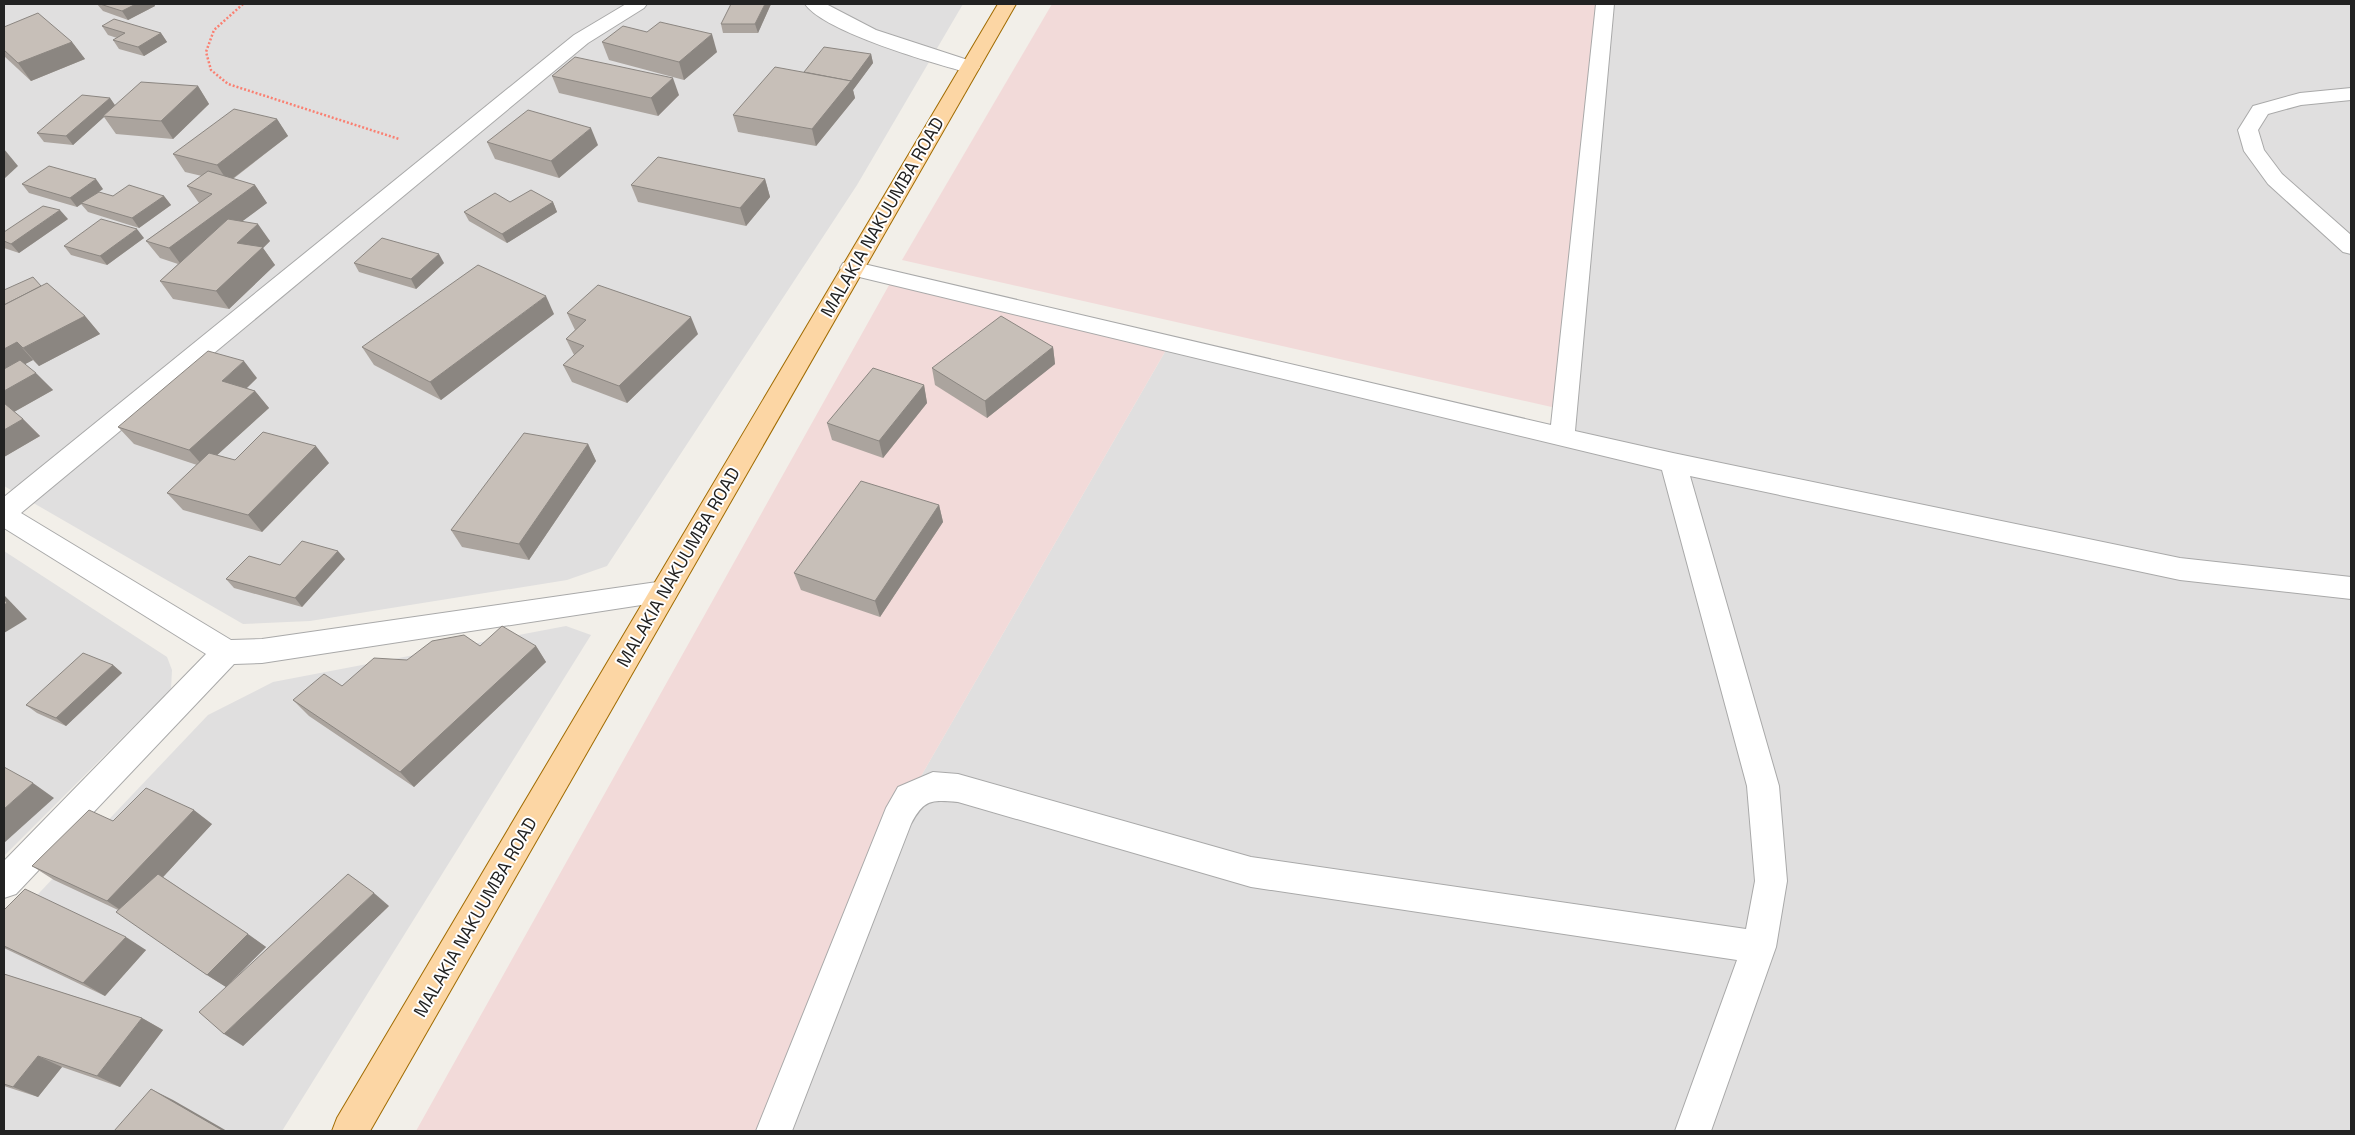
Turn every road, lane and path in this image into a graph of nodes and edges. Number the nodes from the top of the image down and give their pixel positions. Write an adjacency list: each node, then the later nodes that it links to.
1 (243, 4): 8 (path)
2 (638, 4): 8 (lane)
3 (814, 4): 6 (lane)
4 (1007, 4): 6 (main road, MALAKIA NAKUUMBA ROAD)
5 (1604, 4): 11 (lane)
6 (970, 67): 10 (main road, MALAKIA NAKUUMBA ROAD)
7 (2351, 94): 9 (lane)
8 (442, 153): 13 (lane)
9 (2351, 247)
10 (852, 268): 11 (lane); 15 (main road, MALAKIA NAKUUMBA ROAD)
11 (1562, 436): 12 (lane)
12 (1673, 463): 14 (lane); 18 (lane)
13 (4, 513): 16 (lane)
14 (2351, 588)
15 (664, 592): 16 (lane); 19 (main road, MALAKIA NAKUUMBA ROAD)
16 (227, 652): 17 (lane)
17 (4, 883)
18 (1759, 947): 20 (lane); 21 (lane)
19 (350, 1131)
20 (774, 1131)
21 (1693, 1131)

